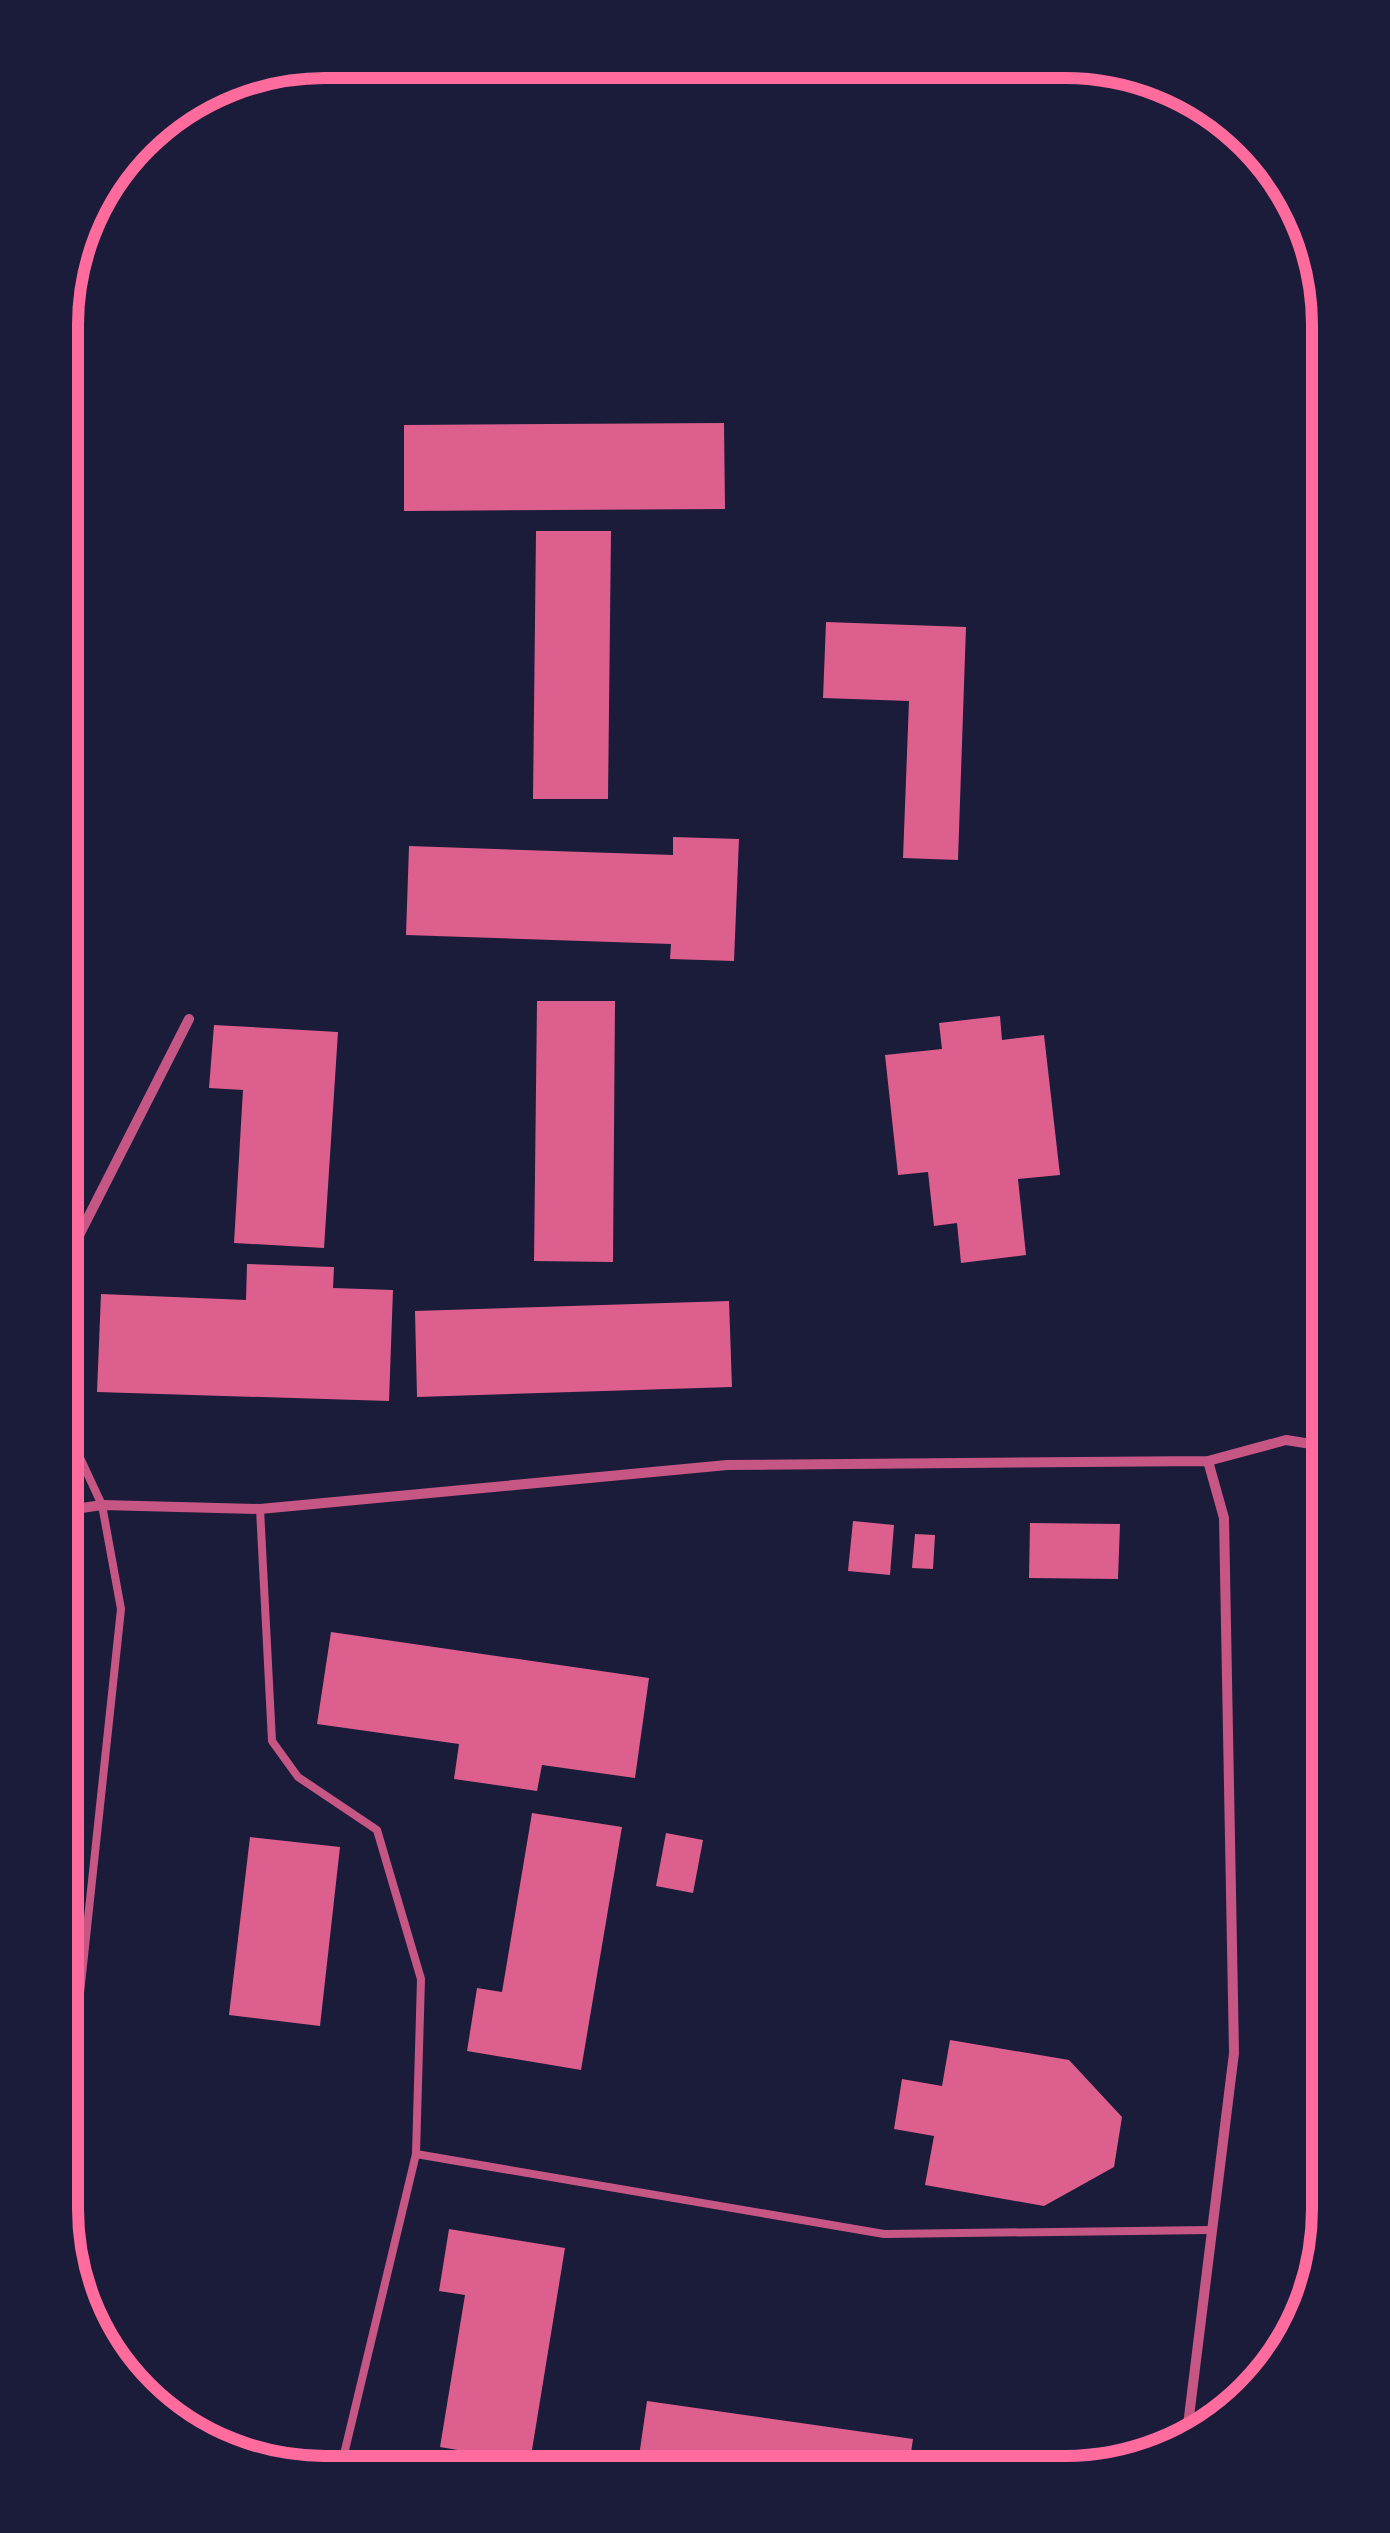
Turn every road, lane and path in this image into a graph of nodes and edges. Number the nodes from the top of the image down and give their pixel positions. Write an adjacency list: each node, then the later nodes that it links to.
1 (189, 1019): 2 (street)
2 (78, 1237)
3 (1312, 1444): 5 (street)
4 (78, 1453): 6 (lane)
5 (1208, 1461): 8 (street); 11 (street)
6 (102, 1505): 7 (street); 8 (street); 9 (lane)
7 (78, 1509)
8 (260, 1509): 10 (lane)
9 (78, 2009)
10 (416, 2154): 11 (lane); 13 (lane)
11 (1210, 2230): 12 (street)
12 (1189, 2422)
13 (344, 2456)

